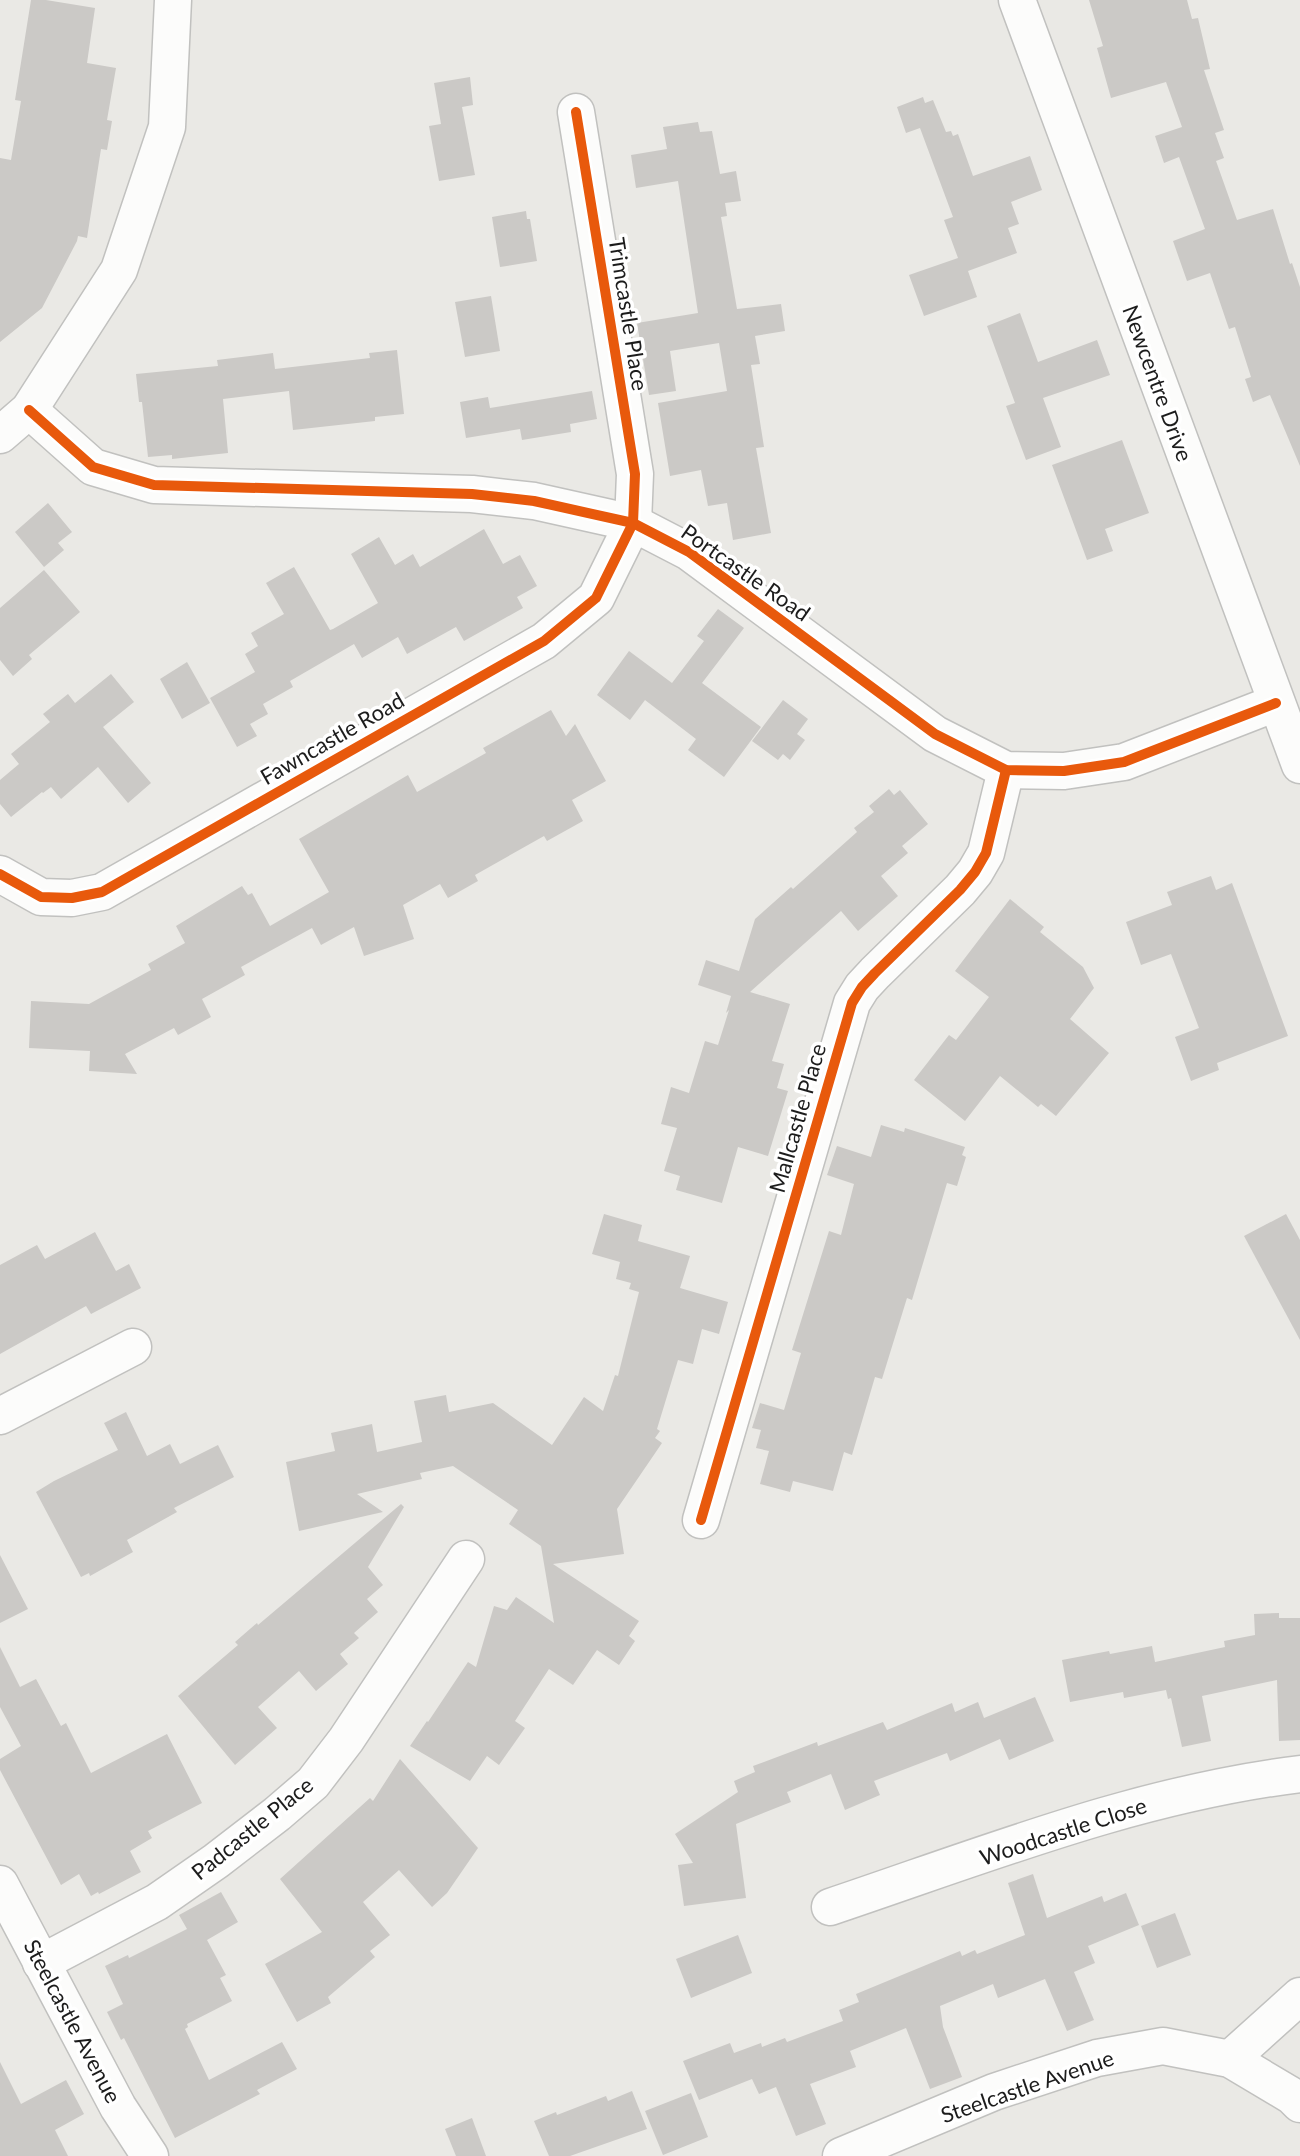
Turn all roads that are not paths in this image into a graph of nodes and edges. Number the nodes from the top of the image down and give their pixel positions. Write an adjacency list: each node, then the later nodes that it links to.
1 (173, 0): 4 (street)
2 (1017, 0): 7 (street, Newcentre Drive)
3 (576, 112): 6 (street, Trimcastle Place)
4 (29, 410): 5 (street); 6 (street, Portcastle Road)
5 (0, 435)
6 (633, 523): 9 (street, Portcastle Road); 10 (street, Fawncastle Road)
7 (1276, 703): 8 (street, Newcentre Drive); 9 (street, Portcastle Road)
8 (1300, 765)
9 (1006, 770): 13 (street, Mallcastle Place)
10 (0, 874)
11 (133, 1347): 12 (street)
12 (0, 1416)
13 (701, 1520)
14 (466, 1559): 18 (street, Padcastle Place)
15 (1300, 1774): 17 (street, Woodcastle Close)
16 (0, 1884): 18 (street, Steelcastle Avenue)
17 (830, 1907)
18 (41, 1963): 22 (street, Steelcastle Avenue)
19 (1300, 1996): 20 (street)
20 (1230, 2059): 21 (street, Steelcastle Avenue); 23 (street, Steelcastle Avenue)
21 (1300, 2104)
22 (150, 2156)
23 (841, 2156)

